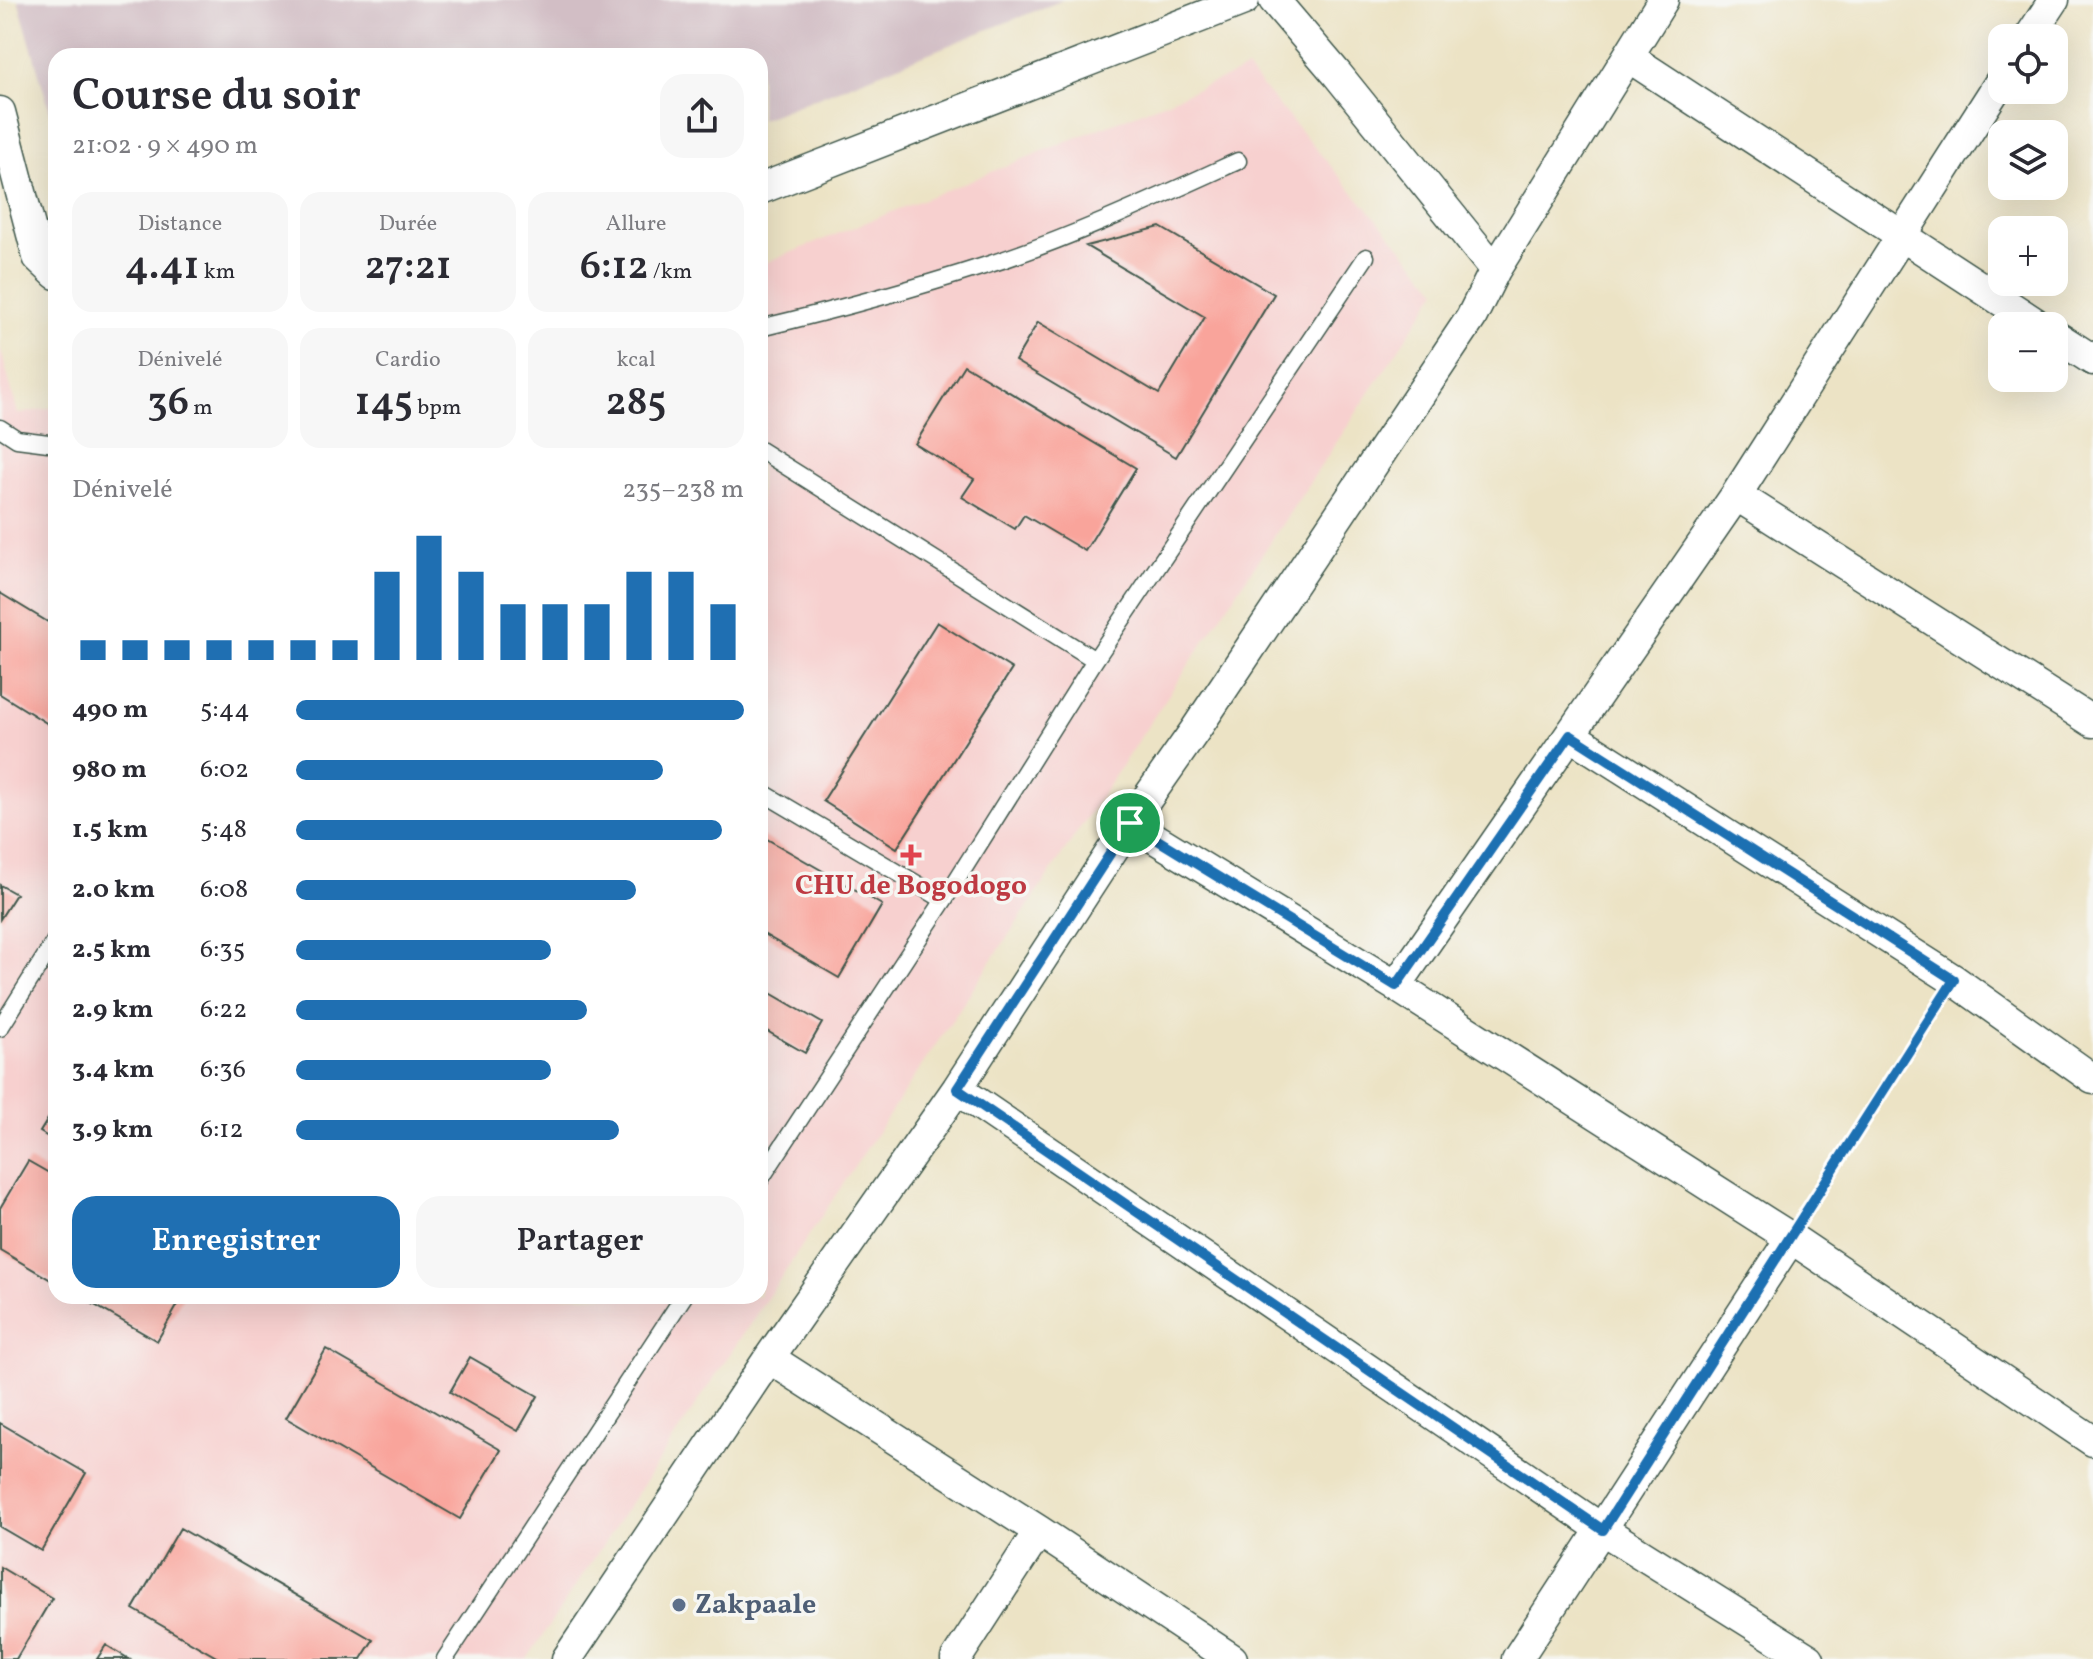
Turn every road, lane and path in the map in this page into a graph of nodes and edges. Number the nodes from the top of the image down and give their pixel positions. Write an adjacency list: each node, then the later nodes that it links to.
1 (1244, 0): 10 (street)
2 (1274, 0): 14 (street)
3 (1663, 0): 6 (street)
4 (2054, 0): 5 (street)
5 (2038, 24)
6 (1630, 58): 11 (street); 14 (street)
7 (1988, 101): 11 (street)
8 (0, 112): 13 (street)
9 (1238, 161): 16 (lane)
10 (768, 186)
11 (1900, 236): 15 (street); 22 (street)
12 (1366, 257): 23 (lane)
13 (48, 266)
14 (1495, 270): 27 (street)
15 (2018, 312)
16 (768, 326)
17 (2068, 344): 18 (street)
18 (2093, 360)
19 (0, 428): 20 (lane)
20 (48, 443)
21 (768, 455): 23 (lane)
22 (1736, 495): 24 (street); 25 (street)
23 (1095, 660): 28 (lane)
24 (2093, 722)
25 (1570, 735): 30 (street); 31 (street)
26 (768, 796): 28 (lane)
27 (1130, 823): 31 (street); 34 (street)
28 (944, 900): 35 (lane)
29 (48, 952): 32 (lane)
30 (1954, 980): 33 (street); 36 (path)
31 (1396, 986): 36 (street)
32 (0, 1028)
33 (2093, 1079)
34 (957, 1089): 38 (street); 40 (street)
35 (768, 1168)
36 (1791, 1238): 39 (street); 40 (street)
37 (679, 1304): 42 (lane)
38 (769, 1358): 41 (street); 43 (street)
39 (2093, 1441)
40 (1603, 1530): 46 (street); 47 (street)
41 (1039, 1531): 44 (street); 45 (street)
42 (445, 1659)
43 (567, 1659)
44 (956, 1659)
45 (1232, 1659)
46 (1517, 1659)
47 (1809, 1659)

